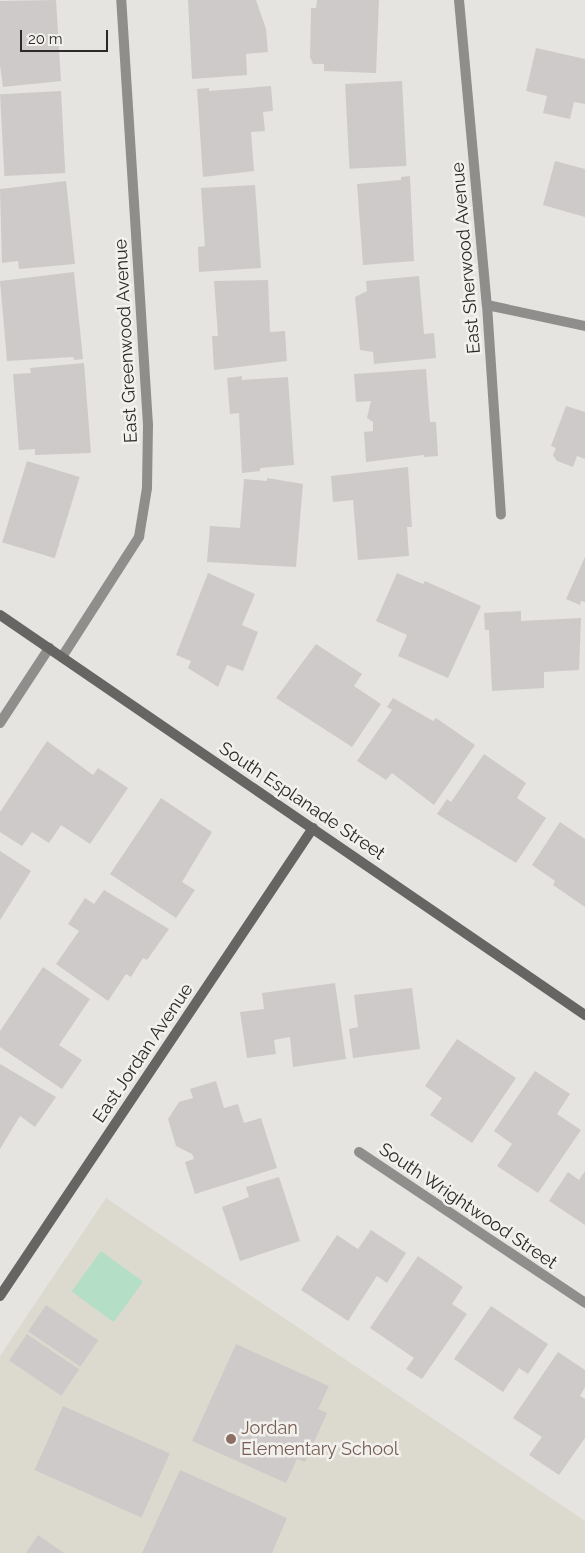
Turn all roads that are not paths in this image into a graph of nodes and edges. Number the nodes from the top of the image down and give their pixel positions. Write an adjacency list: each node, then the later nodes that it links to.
1 (121, 0): 8 (street, East Greenwood Avenue)
2 (460, 0): 3 (street, East Sherwood Avenue)
3 (487, 305): 4 (street); 5 (street, East Sherwood Avenue)
4 (585, 326)
5 (501, 515)
6 (0, 615): 7 (main road, South Esplanade Street)
7 (49, 648): 8 (main road, South Esplanade Street); 9 (street)
8 (62, 657): 10 (main road, South Esplanade Street)
9 (0, 723)
10 (312, 828): 11 (main road, South Esplanade Street); 13 (main road, East Jordan Avenue)
11 (585, 1014)
12 (359, 1152): 14 (street, South Wrightwood Street)
13 (0, 1296)
14 (585, 1303)

